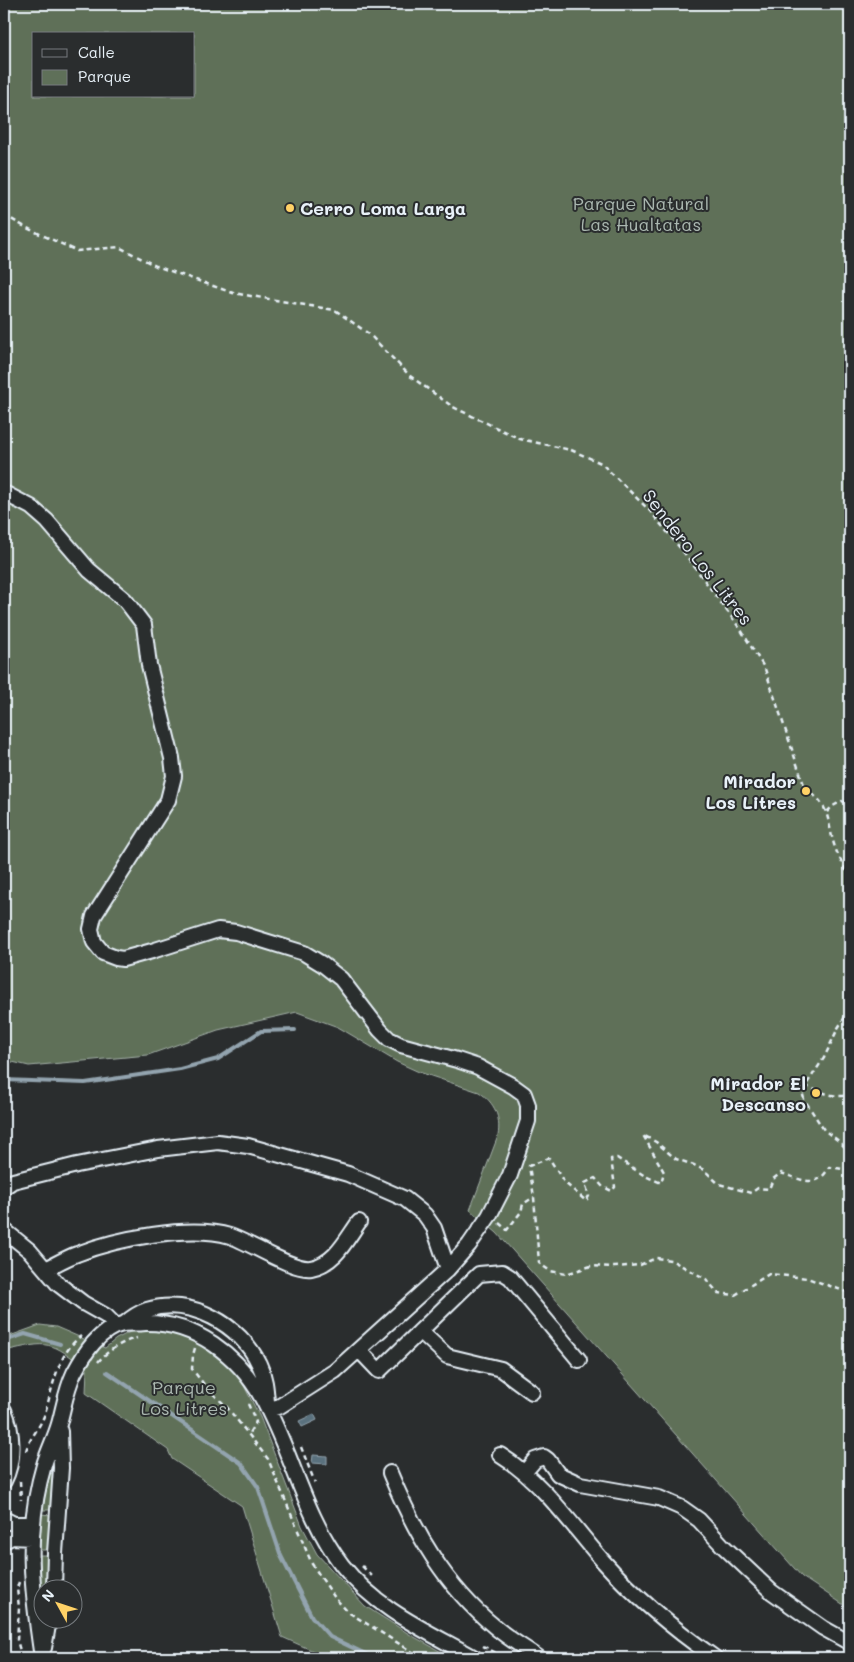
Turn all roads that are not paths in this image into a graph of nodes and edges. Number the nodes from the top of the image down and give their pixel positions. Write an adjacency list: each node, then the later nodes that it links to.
1 (4, 493): 6 (street)
2 (4, 1187): 6 (street)
3 (359, 1222): 5 (street)
4 (4, 1230): 5 (street)
5 (46, 1269): 7 (street)
6 (448, 1269): 9 (street)
7 (120, 1325): 13 (street); 13 (street); 14 (street)
8 (420, 1331): 9 (street); 10 (street); 11 (street)
9 (359, 1350): 13 (street)
10 (579, 1360)
11 (532, 1392)
12 (4, 1410): 20 (street)
13 (268, 1410): 30 (street)
14 (60, 1424): 16 (street); 17 (street)
15 (500, 1455): 19 (street)
16 (44, 1465): 17 (street); 22 (street)
17 (61, 1468): 25 (street)
18 (390, 1473): 31 (street)
19 (524, 1473): 28 (street); 32 (street)
20 (4, 1480)
21 (4, 1519): 22 (street)
22 (28, 1529): 23 (street); 24 (street)
23 (4, 1541)
24 (33, 1580)
25 (54, 1580)
26 (40, 1630): 29 (street)
27 (47, 1630): 29 (street)
28 (850, 1644)
29 (42, 1658)
30 (475, 1658)
31 (539, 1658)
32 (715, 1658)

